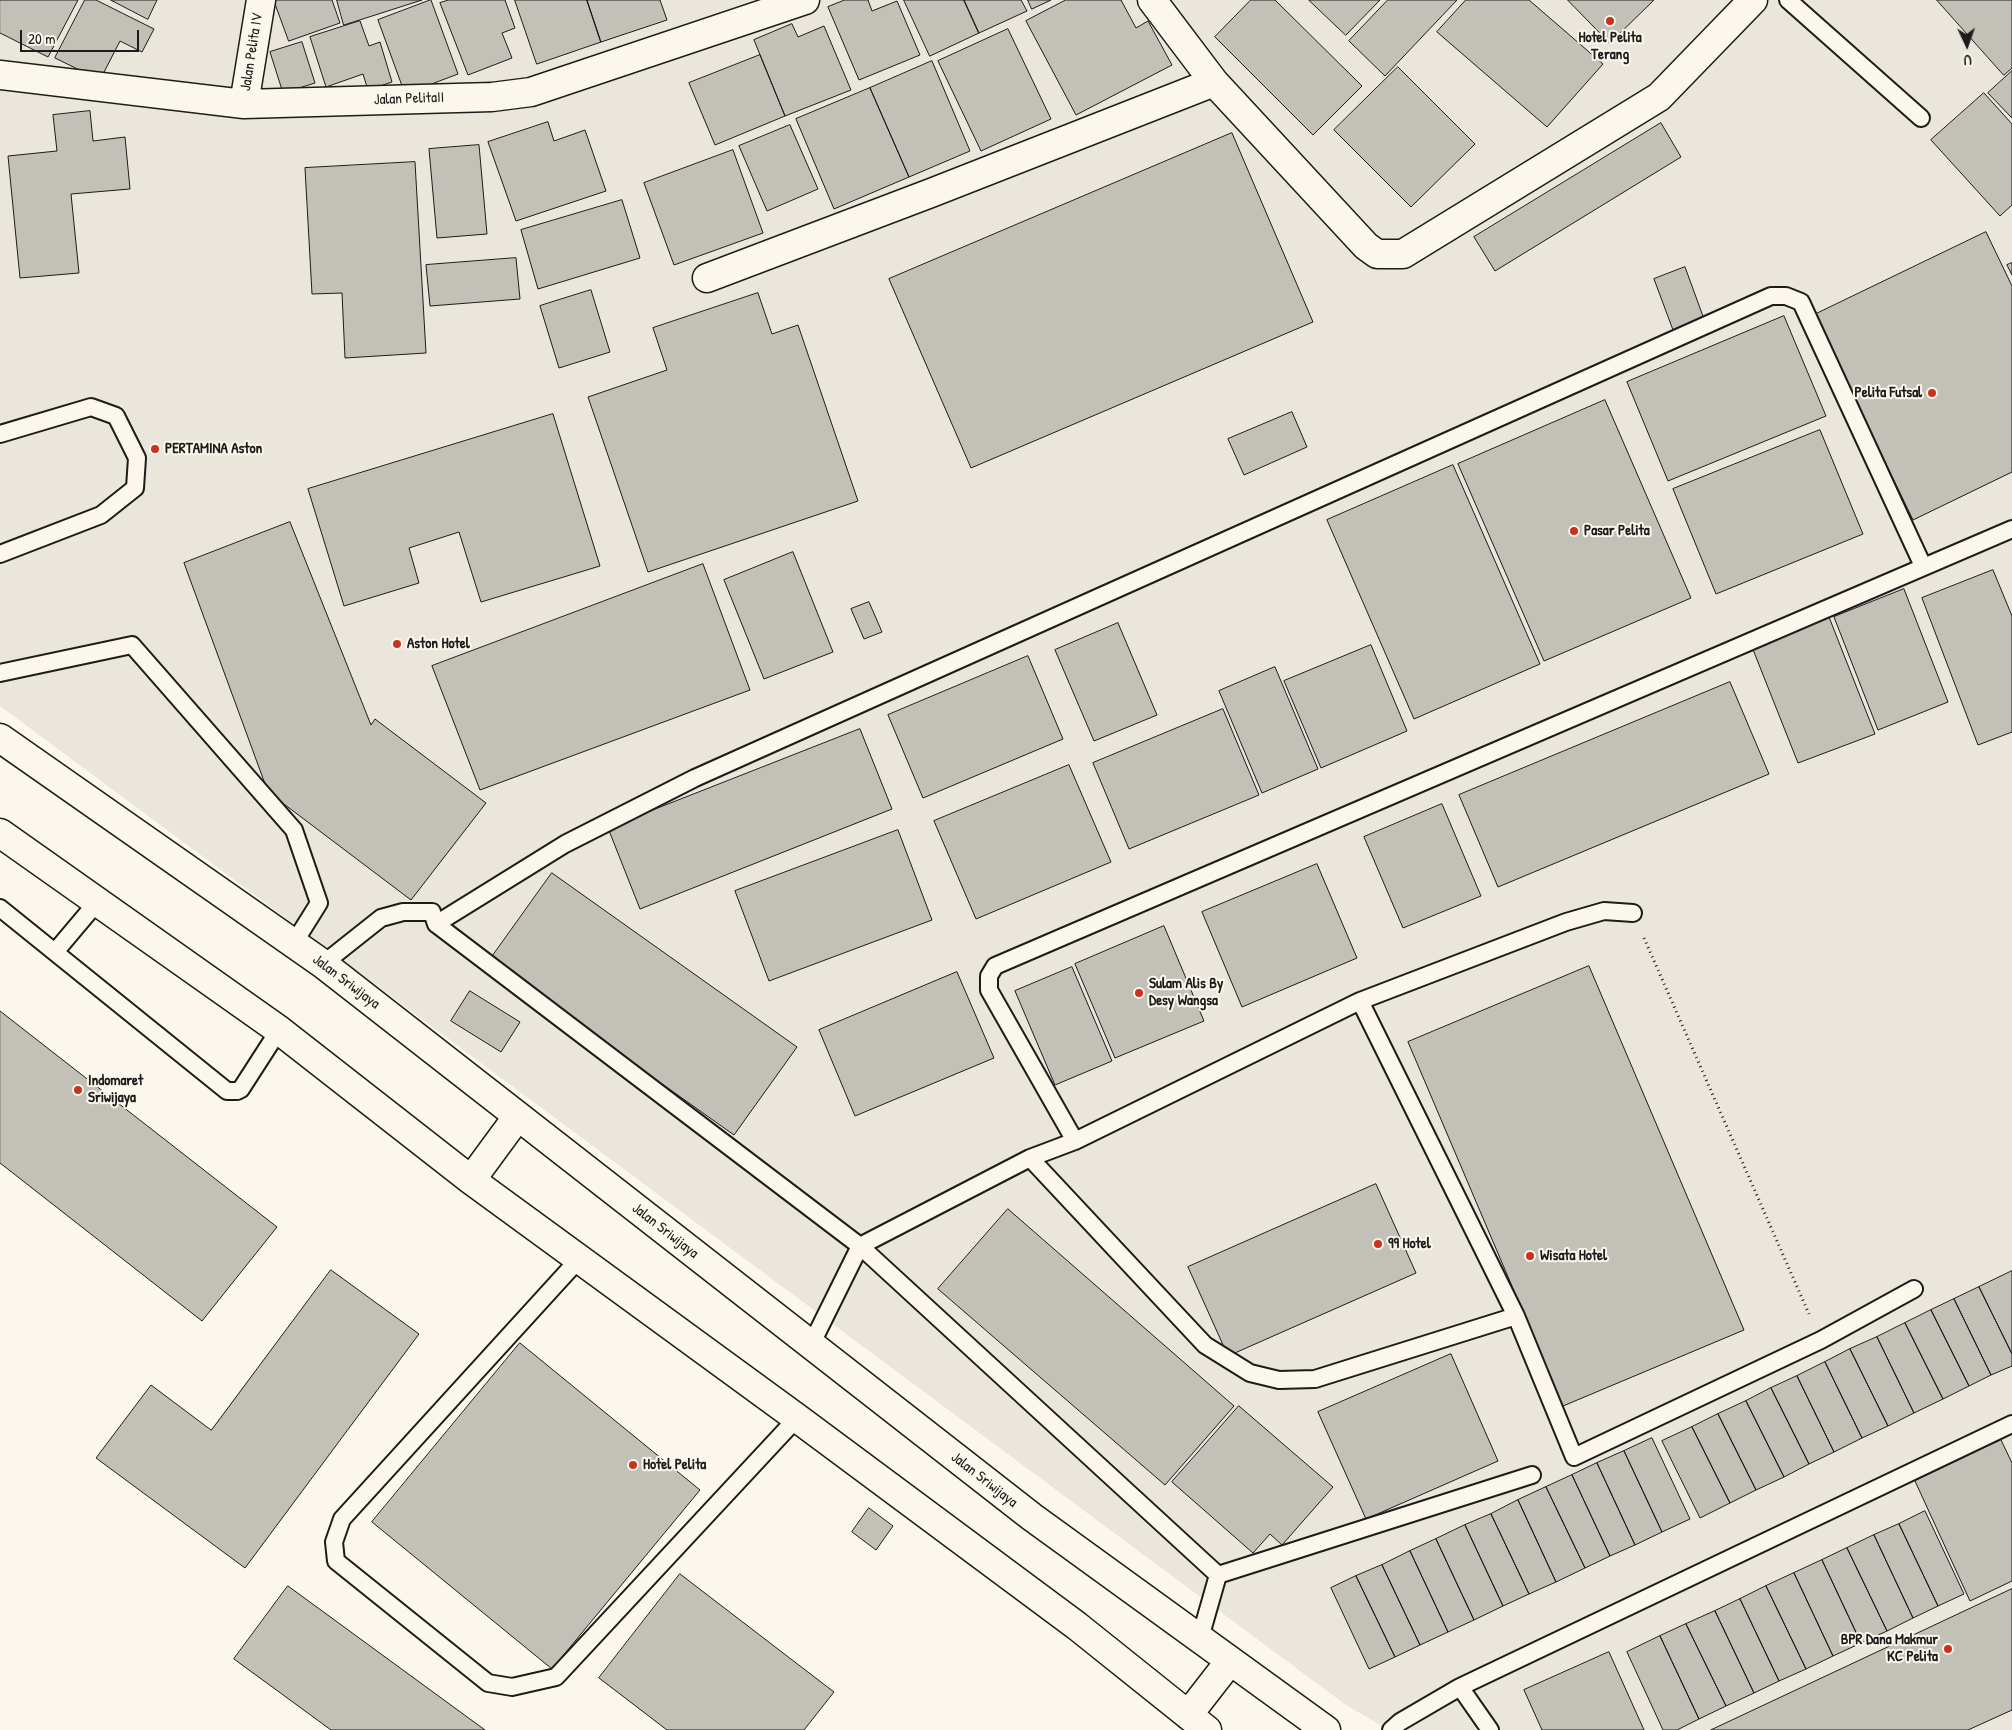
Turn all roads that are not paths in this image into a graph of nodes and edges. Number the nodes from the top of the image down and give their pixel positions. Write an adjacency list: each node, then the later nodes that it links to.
1 (260, 0): 8 (main road, Jalan Pelita IV)
2 (805, 0): 8 (main road, Jalan PelitaII)
3 (1152, 0): 7 (main road)
4 (1753, 0): 7 (main road)
5 (1788, 0): 9 (lane)
6 (0, 75): 8 (main road, Jalan PelitaII)
7 (1214, 82): 10 (main road)
8 (244, 104)
9 (1921, 118)
10 (707, 278)
11 (0, 434): 13 (lane)
12 (2012, 529): 14 (lane)
13 (0, 554)
14 (1923, 566): 21 (lane); 28 (lane)
15 (0, 673): 22 (lane)
16 (0, 738): 22 (main road, Jalan Sriwijaya)
17 (0, 833): 18 (main road)
18 (98, 901): 23 (lane); 26 (main road)
19 (0, 908): 23 (lane)
20 (1633, 913): 25 (lane)
21 (436, 924): 24 (lane); 31 (lane)
22 (294, 943): 24 (main road, Jalan Sriwijaya)
23 (55, 952): 26 (lane)
24 (323, 964): 27 (main road, Jalan Sriwijaya)
25 (1360, 1001): 28 (lane); 34 (lane)
26 (279, 1030): 30 (main road)
27 (518, 1116): 30 (main road); 35 (main road, Jalan Sriwijaya)
28 (1075, 1141): 29 (lane)
29 (1030, 1158): 31 (lane); 34 (lane)
30 (471, 1180): 32 (main road)
31 (860, 1246): 35 (lane); 39 (lane)
32 (579, 1259): 36 (main road); 36 (lane)
33 (1914, 1289): 34 (lane)
34 (1516, 1316)
35 (811, 1345): 40 (main road, Jalan Sriwijaya)
36 (797, 1418): 43 (main road)
37 (2012, 1424): 42 (lane)
38 (1532, 1475): 39 (lane)
39 (1218, 1575): 40 (lane)
40 (1200, 1638): 41 (main road, Jalan Sriwijaya)
41 (1230, 1661): 43 (main road); 44 (main road, Jalan Sriwijaya)
42 (1460, 1687): 45 (lane); 46 (lane)
43 (1198, 1722)
44 (1326, 1730)
45 (1391, 1730)
46 (1490, 1730)

